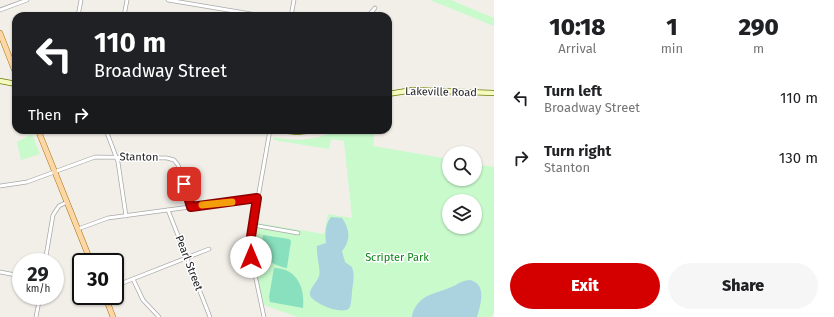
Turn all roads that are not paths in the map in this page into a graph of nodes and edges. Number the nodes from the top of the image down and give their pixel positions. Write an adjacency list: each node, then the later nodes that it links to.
1 (27, 0): 8 (street)
2 (81, 0): 9 (street)
3 (126, 0): 10 (street)
4 (168, 0): 6 (street)
5 (294, 0): 12 (street)
6 (191, 2): 11 (street)
7 (375, 8): 13 (street)
8 (0, 10)
9 (79, 12)
10 (124, 12)
11 (228, 12)
12 (292, 12)
13 (372, 12)
14 (0, 33): 15 (main road)
15 (12, 64)
16 (0, 81): 17 (main road)
17 (12, 83)
18 (392, 93): 19 (main road, Lakeville Road)
19 (494, 93)
20 (40, 134): 24 (main road)
21 (107, 134): 23 (street)
22 (269, 134): 26 (street)
23 (116, 157): 24 (street, Stanton); 28 (street, Stanton); 30 (street)
24 (56, 173): 25 (street, Stanton); 27 (main road)
25 (0, 186)
26 (257, 198): 28 (street); 31 (street)
27 (67, 202): 32 (main road); 35 (street)
28 (191, 207): 29 (street)
29 (168, 210): 30 (street); 37 (street, Pearl Street)
30 (126, 216): 32 (street)
31 (253, 225): 33 (street); 48 (street)
32 (78, 229): 36 (main road)
33 (298, 233)
34 (209, 249): 37 (street)
35 (47, 253)
36 (87, 253)
37 (187, 258): 40 (street); 47 (street, Pearl Street)
38 (0, 272): 39 (street)
39 (12, 274)
40 (133, 279): 41 (street); 46 (street)
41 (124, 282)
42 (38, 305): 44 (street)
43 (109, 305): 45 (main road)
44 (36, 317)
45 (114, 317)
46 (159, 317)
47 (210, 317)
48 (264, 317)

